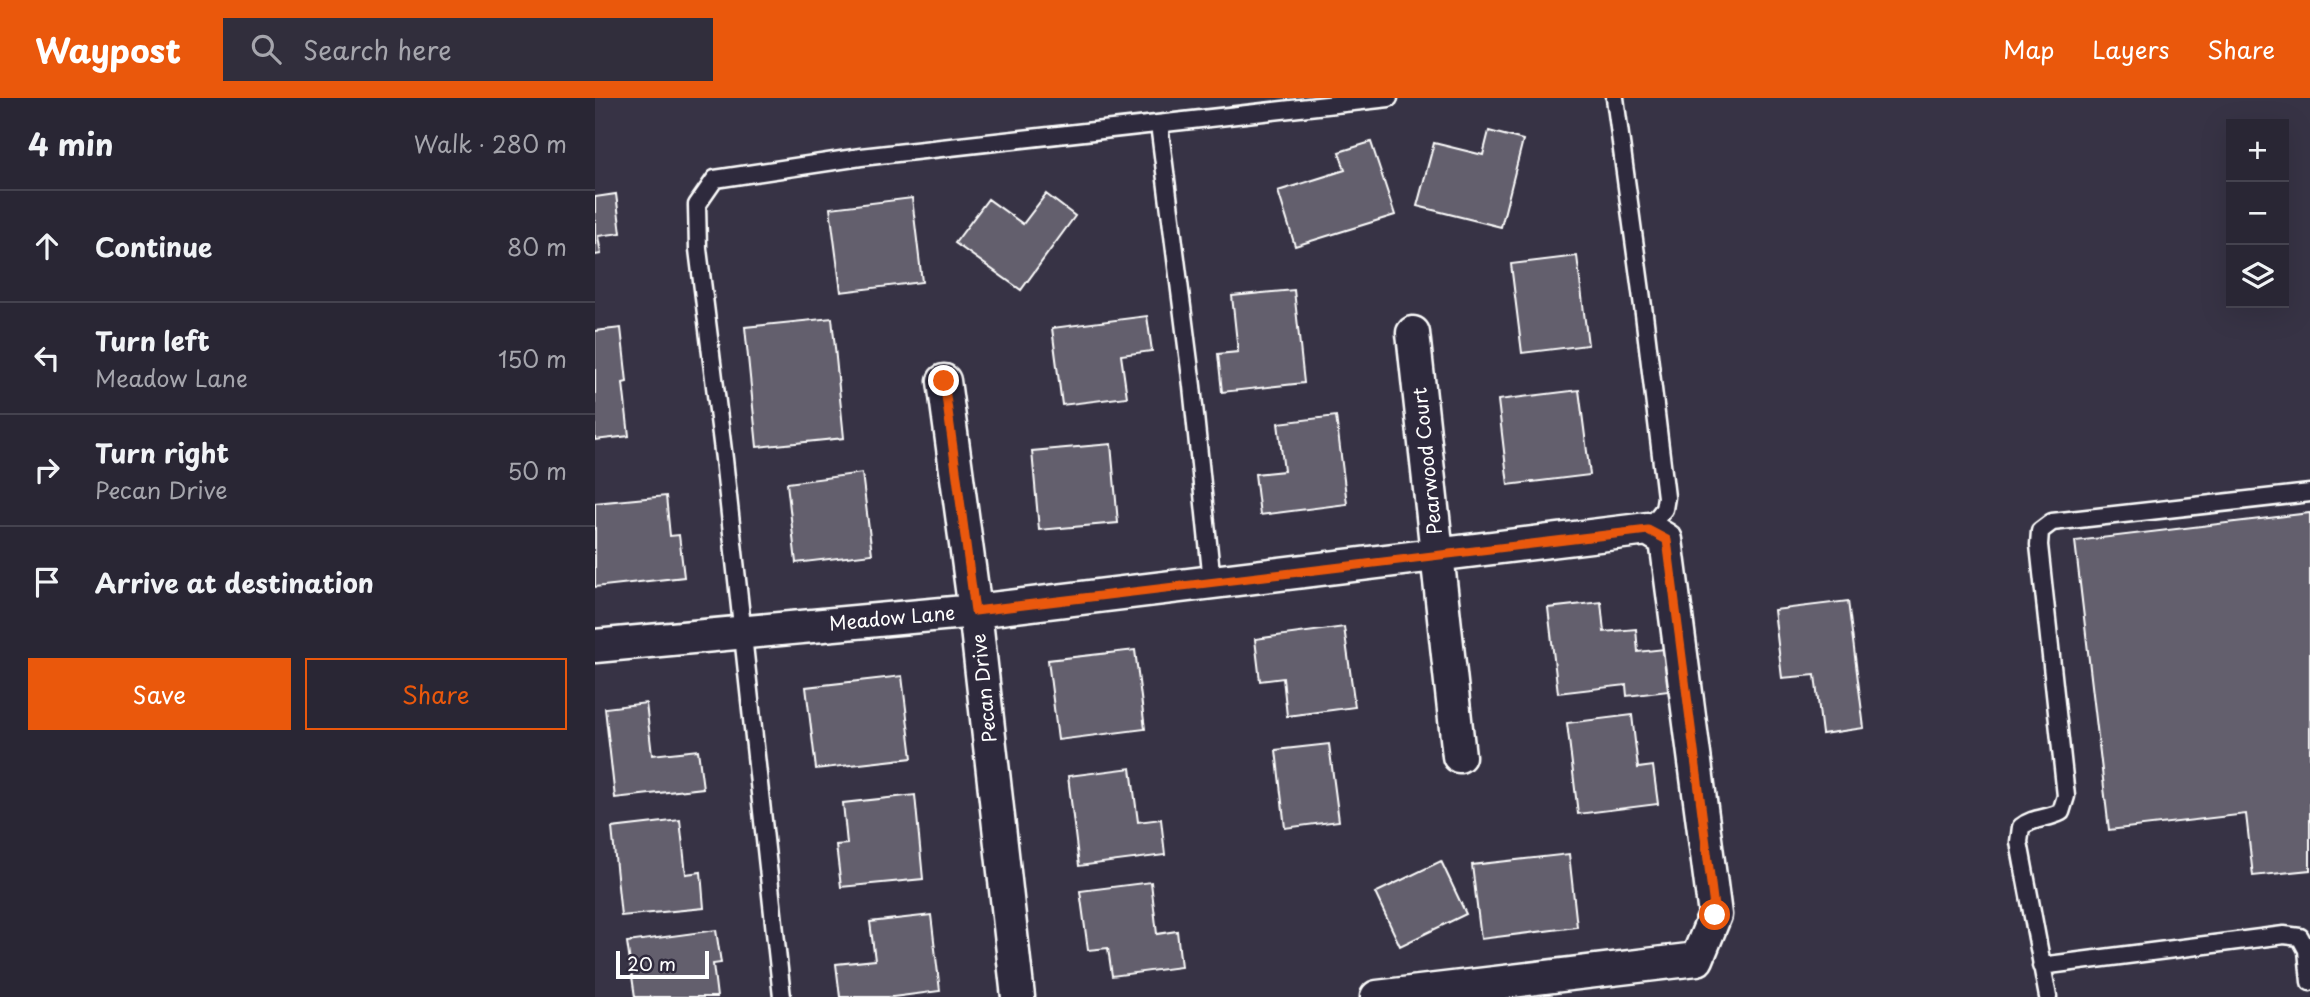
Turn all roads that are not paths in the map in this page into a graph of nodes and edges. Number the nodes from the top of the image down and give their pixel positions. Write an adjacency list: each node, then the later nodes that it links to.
1 (1389, 98): 3 (lane)
2 (1615, 98): 7 (lane)
3 (1159, 124): 9 (lane); 11 (lane)
4 (1413, 333): 8 (street, Pearwood Court)
5 (944, 381): 10 (street, Pecan Drive)
6 (2310, 492): 14 (lane)
7 (1648, 530): 8 (street, Meadow Lane); 18 (street)
8 (1437, 555): 9 (street, Meadow Lane); 13 (street, Pearwood Court)
9 (1212, 582): 10 (street, Meadow Lane)
10 (975, 611): 11 (street, Meadow Lane); 17 (street, Pecan Drive)
11 (741, 632): 12 (street, Meadow Lane); 16 (lane)
12 (595, 646)
13 (1459, 756)
14 (2041, 966): 15 (lane); 19 (lane)
15 (2310, 982)
16 (782, 997)
17 (1018, 997)
18 (1377, 997)
19 (2048, 997)

